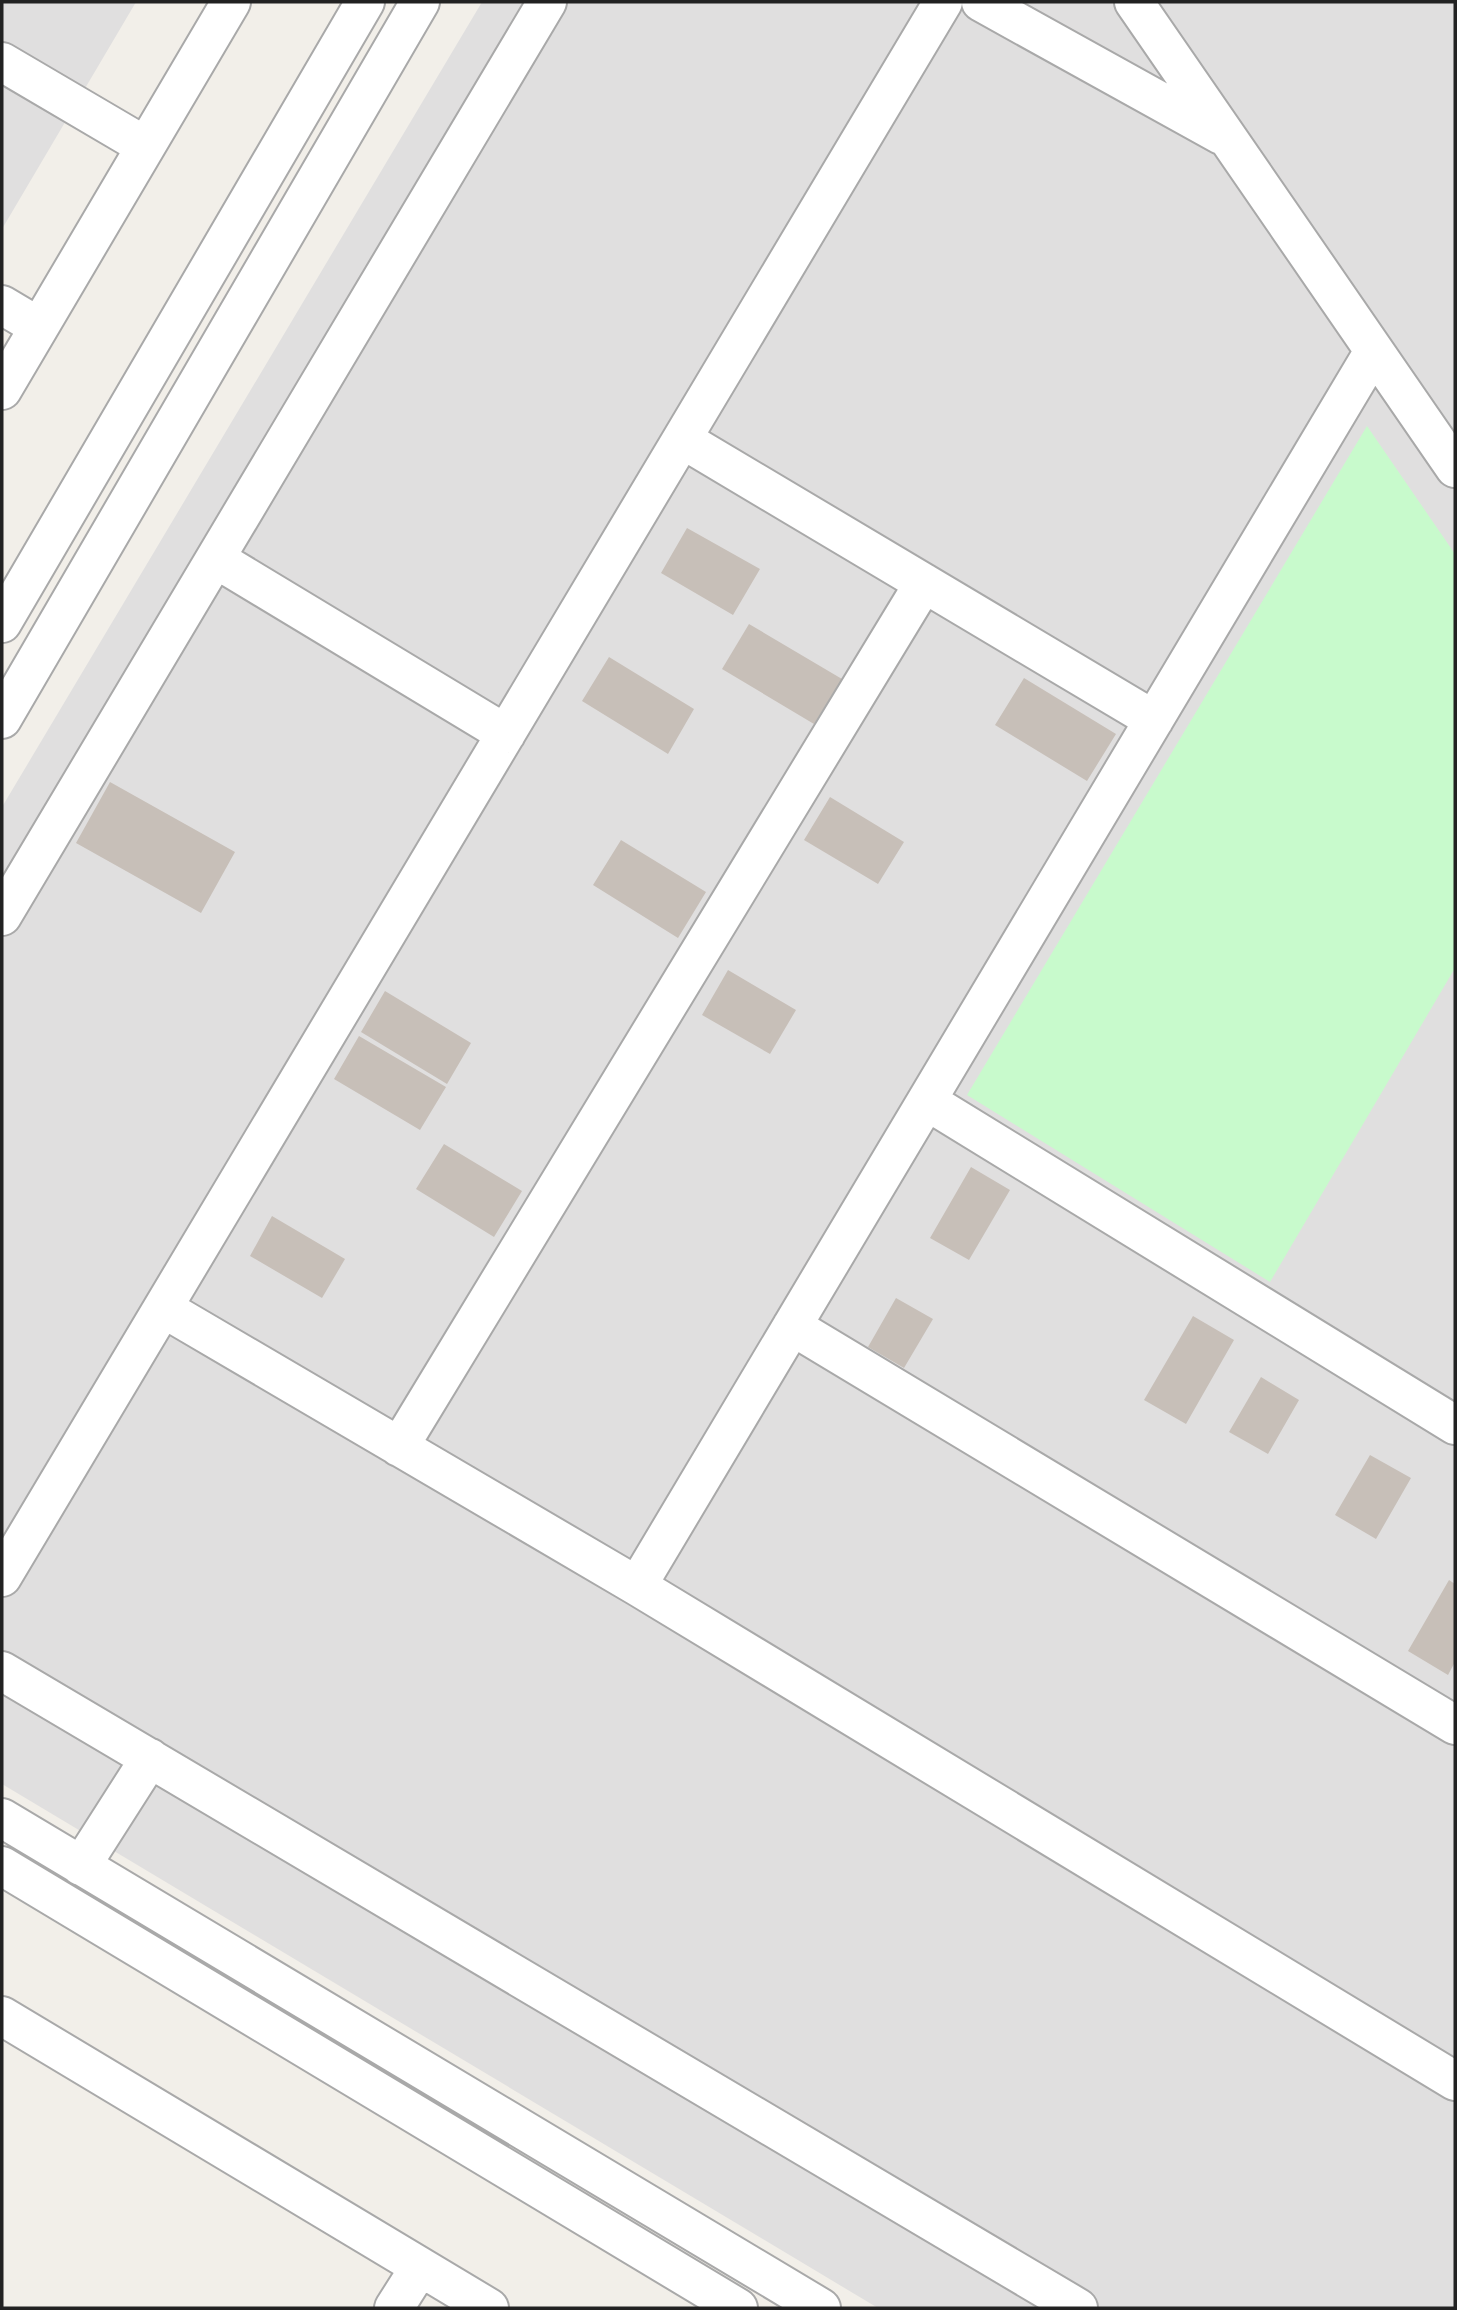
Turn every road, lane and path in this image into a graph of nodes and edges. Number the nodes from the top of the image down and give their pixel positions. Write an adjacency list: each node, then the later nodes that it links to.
1 (230, 2): 10 (street)
2 (365, 2): 19 (street)
3 (420, 2): 20 (street)
4 (547, 2): 17 (street)
5 (943, 2): 15 (street)
6 (981, 2): 9 (street)
7 (1134, 2): 9 (street)
8 (2, 62): 10 (street)
9 (1228, 138): 13 (street)
10 (145, 146): 12 (street)
11 (2, 305): 12 (street)
12 (39, 327): 14 (street)
13 (1374, 351): 16 (street); 21 (street)
14 (2, 390)
15 (682, 439): 18 (street); 22 (street)
16 (1455, 468)
17 (216, 559): 22 (street); 23 (street)
18 (924, 583): 21 (street); 28 (street)
19 (2, 623)
20 (2, 719)
21 (1154, 720): 24 (street)
22 (506, 734): 25 (street)
23 (2, 916)
24 (927, 1101): 26 (street); 27 (street)
25 (163, 1308): 28 (street); 29 (street)
26 (792, 1326): 30 (street); 32 (street)
27 (1455, 1425)
28 (399, 1447): 30 (street)
29 (2, 1577)
30 (637, 1586): 38 (street)
31 (2, 1671): 33 (street)
32 (1455, 1725)
33 (150, 1758): 36 (street); 44 (street)
34 (2, 1818): 36 (street)
35 (2, 1866): 42 (street)
36 (81, 1866): 43 (street)
37 (2, 2016): 39 (street)
38 (1455, 2081)
39 (420, 2267): 40 (street); 41 (street)
40 (394, 2308)
41 (489, 2308)
42 (738, 2308)
43 (821, 2308)
44 (1078, 2308)

